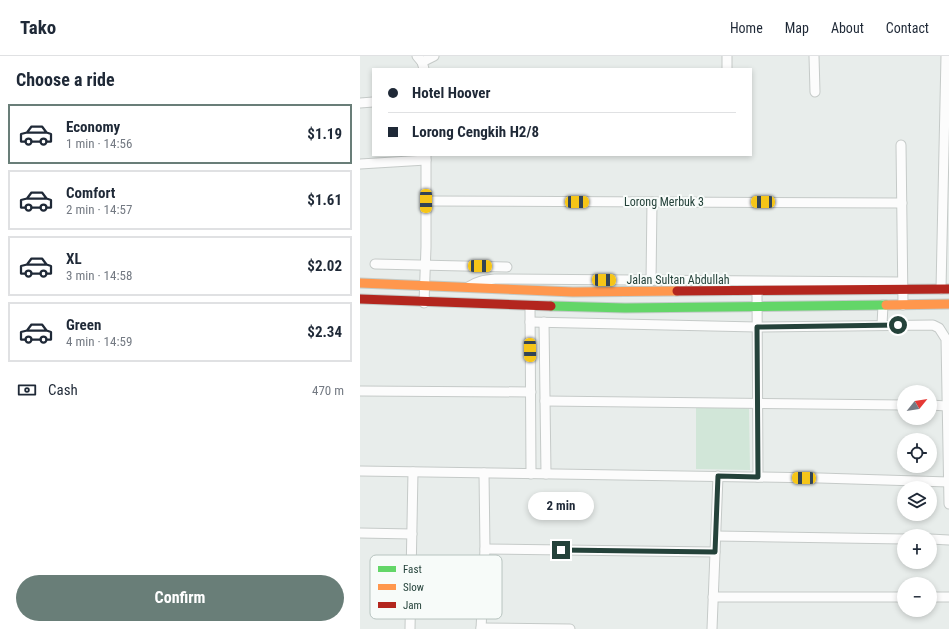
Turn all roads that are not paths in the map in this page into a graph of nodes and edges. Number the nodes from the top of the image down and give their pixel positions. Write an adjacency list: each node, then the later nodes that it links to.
1 (434, 56): 5 (street)
2 (726, 56): 6 (street)
3 (814, 56): 7 (street)
4 (946, 56): 24 (street)
5 (421, 62)
6 (727, 68)
7 (815, 92)
8 (372, 102): 9 (street)
9 (360, 103)
10 (901, 145): 15 (street)
11 (426, 158): 12 (street); 13 (street)
12 (360, 164)
13 (426, 201): 14 (street, Lorong Merbuk 3); 17 (street)
14 (652, 202): 15 (street, Lorong Merbuk 3); 19 (street)
15 (902, 203): 22 (street)
16 (375, 264): 17 (street)
17 (426, 265): 18 (street); 21 (street)
18 (506, 267)
19 (651, 281): 22 (street); 23 (street)
20 (360, 283): 21 (main road, Jalan Sultan Abdullah)
21 (425, 286): 23 (main road, Jalan Sultan Abdullah); 27 (street)
22 (903, 286): 24 (main road, Jalan Sultan Abdullah); 25 (main road, Jalan Sultan Abdullah); 30 (street)
23 (467, 288): 25 (main road, Jalan Sultan Abdullah)
24 (945, 289)
25 (757, 291): 32 (street)
26 (360, 300): 27 (main road)
27 (424, 303): 31 (main road)
28 (949, 304): 30 (main road)
29 (883, 305): 30 (main road); 32 (main road); 37 (street)
30 (902, 305)
31 (530, 306): 33 (main road); 34 (street)
32 (757, 306): 33 (main road); 38 (street)
33 (625, 308): 36 (street)
34 (530, 322): 35 (street); 40 (street)
35 (544, 322): 36 (street); 41 (street)
36 (626, 324): 38 (street)
37 (882, 325): 38 (street); 45 (street)
38 (757, 327): 42 (street)
39 (360, 391): 40 (street)
40 (531, 392): 49 (street)
41 (545, 401): 42 (street); 50 (street)
42 (758, 403): 43 (street); 52 (street)
43 (897, 405)
44 (937, 405): 45 (street)
45 (947, 406): 53 (street)
46 (360, 471): 47 (street)
47 (413, 472): 48 (street); 56 (street)
48 (484, 473): 49 (street); 61 (street)
49 (531, 474): 50 (street)
50 (546, 474): 51 (street)
51 (718, 476): 52 (street); 57 (street)
52 (758, 477): 53 (street)
53 (949, 482): 54 (street)
54 (949, 504)
55 (360, 533): 56 (street)
56 (412, 534): 63 (street)
57 (716, 536): 58 (street); 62 (street)
58 (897, 539)
59 (937, 539): 60 (street)
60 (949, 540)
61 (484, 550): 62 (street); 64 (street)
62 (715, 552): 65 (street)
63 (412, 555)
64 (484, 555)
65 (714, 597): 66 (street); 75 (street)
66 (897, 597)
67 (937, 597): 68 (street)
68 (949, 597)
69 (410, 619): 71 (street)
70 (481, 619): 72 (street)
71 (410, 629)
72 (481, 629): 73 (street)
73 (495, 629): 74 (street)
74 (570, 629)
75 (712, 629)

